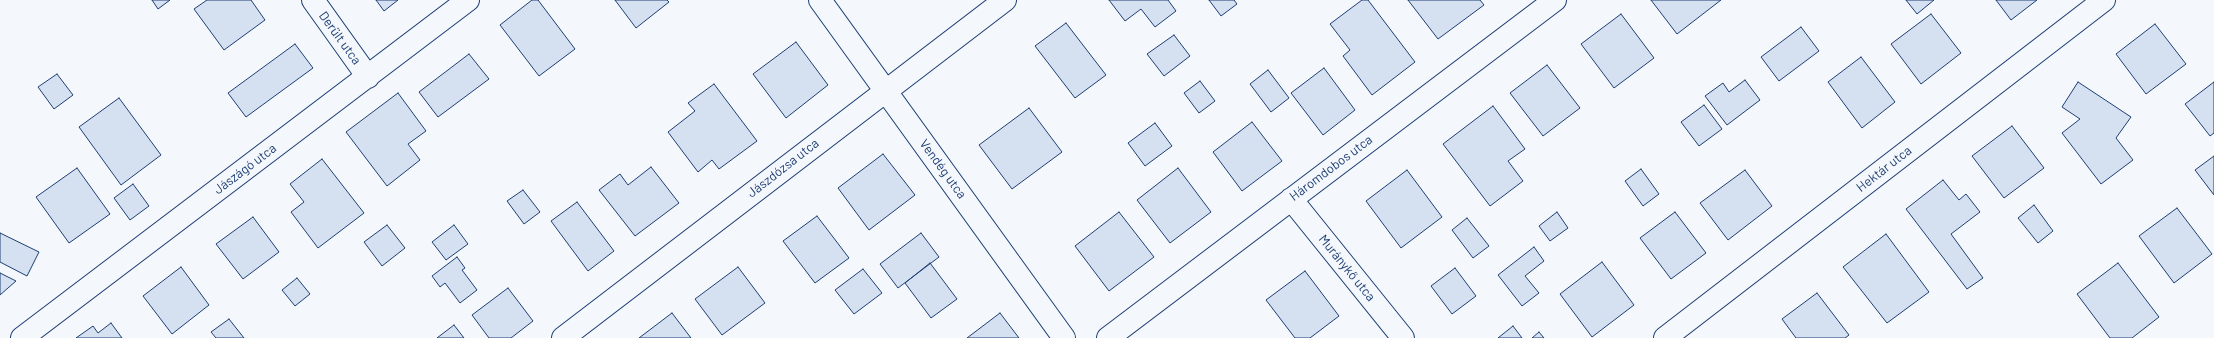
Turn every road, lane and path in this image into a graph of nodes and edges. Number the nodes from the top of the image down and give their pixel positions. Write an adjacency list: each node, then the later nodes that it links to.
1 (313, 0): 7 (street, Derült utca)
2 (468, 0): 7 (street, Jászágó utca)
3 (820, 0): 8 (street, Vendég utca)
4 (1005, 0): 8 (street, Jászdózsa utca)
5 (1556, 0): 9 (street, Háromdobos utca)
6 (2104, 0): 15 (street, Hektár utca)
7 (368, 77): 10 (street, Jászágó utca)
8 (886, 89): 11 (street, Jászdózsa utca); 12 (street, Vendég utca)
9 (1290, 199): 13 (street, Háromdobos utca); 14 (street, Muránykő utca)
10 (22, 338)
11 (562, 338)
12 (1064, 338)
13 (1108, 338)
14 (1403, 338)
15 (1665, 338)

